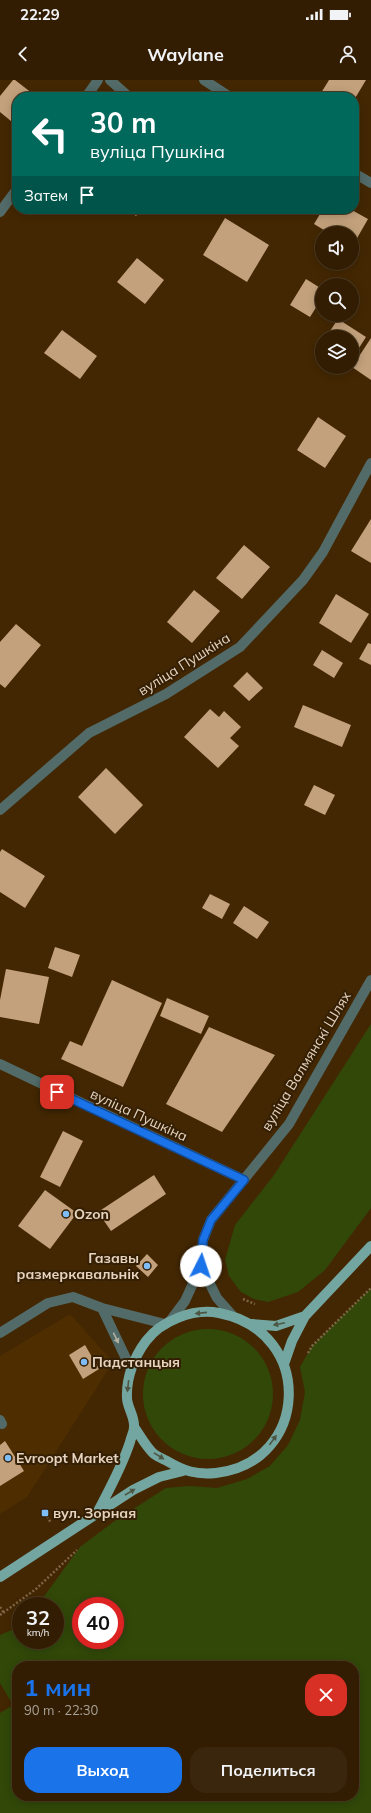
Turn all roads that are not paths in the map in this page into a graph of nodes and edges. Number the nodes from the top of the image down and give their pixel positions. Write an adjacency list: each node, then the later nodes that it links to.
1 (98, 80): 4 (street)
2 (110, 80): 5 (street)
3 (204, 80): 6 (street)
4 (90, 92)
5 (123, 92)
6 (222, 92)
7 (359, 176): 8 (street)
8 (371, 183)
9 (12, 196): 10 (street)
10 (0, 212)
11 (371, 463): 12 (street, вуліца Пушкіна)
12 (0, 810)
13 (371, 980): 15 (street, вуліца Валмянскі Шлях)
14 (0, 1064): 15 (street, вуліца Пушкіна)
15 (244, 1180): 17 (street, вуліца Валмянскі Шлях)
16 (371, 1246): 20 (main road)
17 (201, 1266): 19 (street); 21 (street, вуліца Валмянскі Шлях)
18 (102, 1308): 21 (street); 23 (street); 25 (street, one-way to 25)
19 (232, 1316): 21 (main road, one-way to 21); 22 (main road)
20 (305, 1316): 22 (main road, one-way to 22); 24 (main road)
21 (167, 1323): 25 (main road, вуліца Валмянскі Шлях)
22 (252, 1324): 24 (main road)
23 (0, 1334)
24 (284, 1364): 27 (main road, one-way to 24)
25 (131, 1369): 26 (main road, вуліца Валмянскі Шлях, one-way to 26)
26 (134, 1427): 27 (main road, one-way to 27); 28 (main road)
27 (183, 1471): 28 (main road, one-way to 27)
28 (97, 1513): 29 (main road)
29 (0, 1578)

